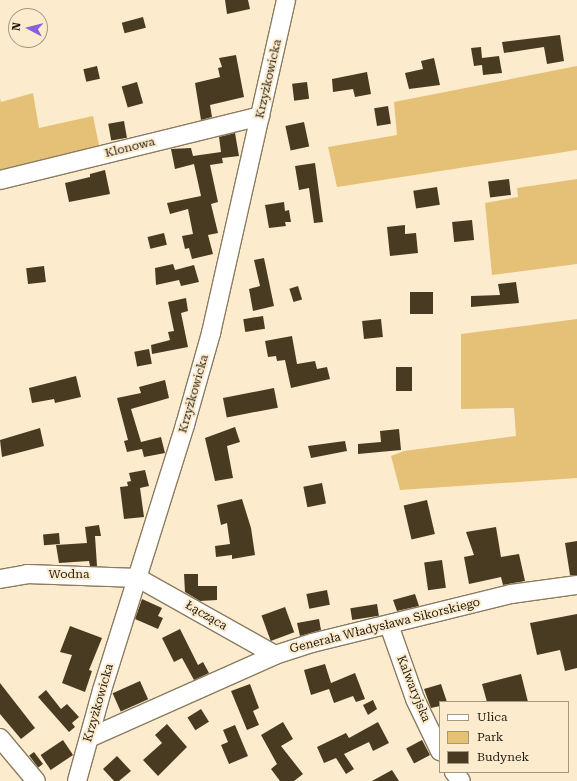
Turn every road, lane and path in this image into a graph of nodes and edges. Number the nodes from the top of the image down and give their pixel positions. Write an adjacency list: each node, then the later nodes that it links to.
1 (286, 0): 2 (street, Krzyżkowicka)
2 (260, 116): 3 (street, Klonowa); 4 (street, Krzyżkowicka)
3 (0, 180)
4 (138, 578): 5 (street, Wodna); 8 (street, Łącząca); 10 (street, Krzyżkowicka)
5 (0, 579)
6 (577, 585): 7 (street, Generała Władysława Sikorskiego)
7 (389, 625): 8 (street, Generała Władysława Sikorskiego); 11 (street, Kalwaryjska)
8 (275, 655): 10 (street, Generała Władysława Sikorskiego)
9 (0, 738): 13 (street)
10 (89, 738): 14 (street, Krzyżkowicka)
11 (439, 749)
12 (455, 773): 15 (street)
13 (36, 781)
14 (77, 781)
15 (461, 781)

